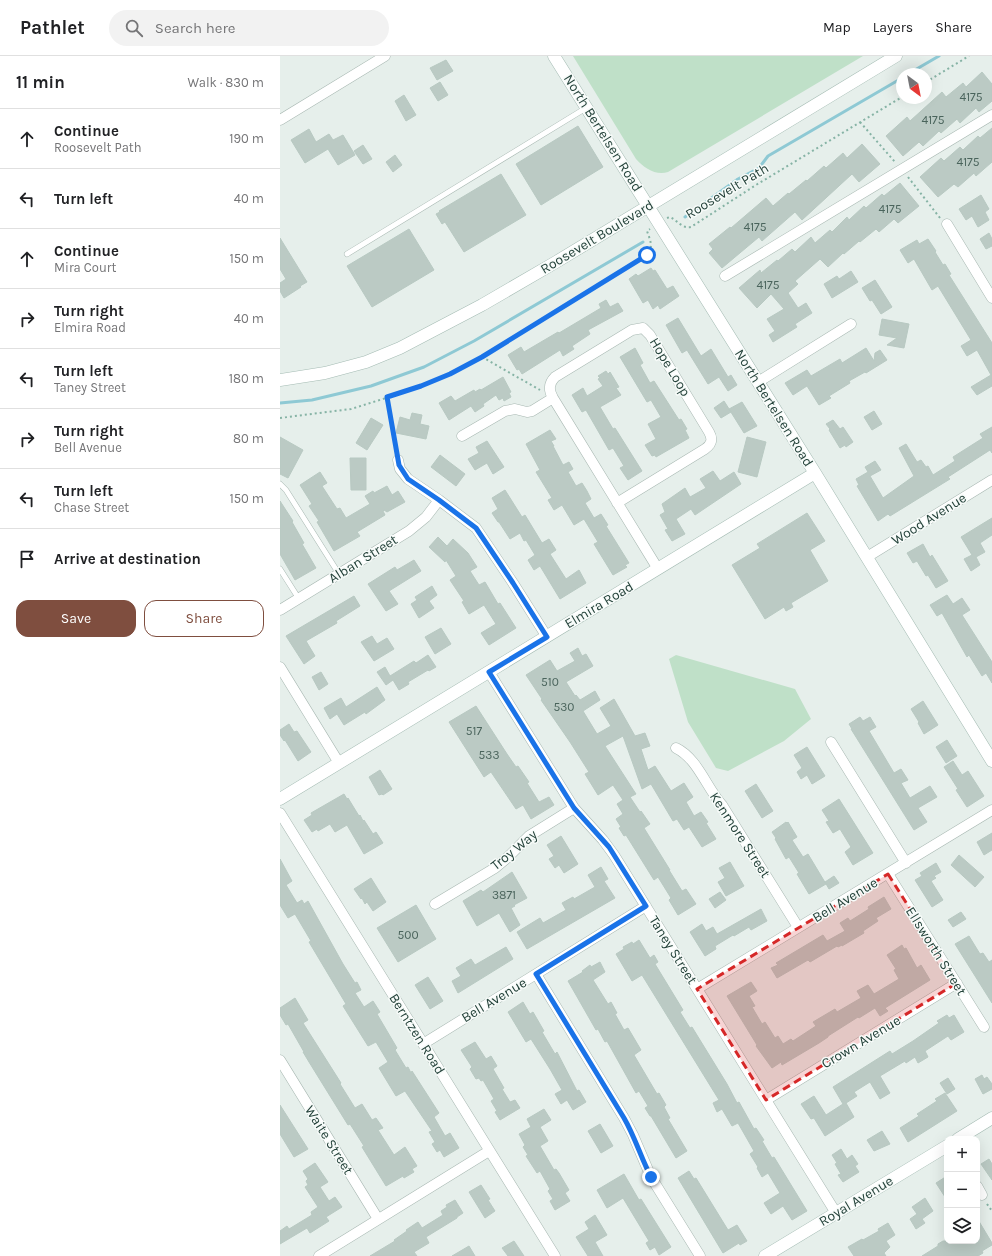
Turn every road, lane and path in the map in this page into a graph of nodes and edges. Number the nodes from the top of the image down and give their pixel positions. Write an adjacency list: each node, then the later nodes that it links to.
1 (384, 56): 9 (street)
2 (554, 56): 7 (street, North Bertelsen Road)
3 (896, 56): 10 (street, Roosevelt Boulevard)
4 (969, 56): 5 (path)
5 (932, 78)
6 (896, 101): 11 (path, Roosevelt Path)
7 (586, 107): 10 (street, North Bertelsen Road); 13 (lane)
8 (992, 115): 14 (street)
9 (280, 120)
10 (649, 207): 11 (street, North Bertelsen Road); 18 (street, Roosevelt Boulevard)
11 (659, 224): 17 (path); 19 (street, North Bertelsen Road)
12 (947, 224): 15 (street)
13 (347, 254)
14 (725, 276)
15 (992, 297)
16 (851, 324): 19 (street)
17 (482, 357): 20 (path); 21 (path)
18 (280, 380)
19 (758, 382): 25 (street, North Bertelsen Road)
20 (551, 394): 23 (street); 29 (street); 29 (street, Hope Loop)
21 (387, 397): 22 (path); 24 (path)
22 (280, 418)
23 (462, 436)
24 (398, 460): 28 (street)
25 (815, 473): 30 (street, North Bertelsen Road); 32 (street, Elmira Road)
26 (992, 480): 30 (street, Wood Avenue)
27 (280, 484): 33 (lane)
28 (439, 500): 33 (street, Alban Street); 36 (street)
29 (617, 503): 32 (street)
30 (867, 557): 41 (street, North Bertelsen Road)
31 (280, 569): 34 (lane)
32 (658, 569): 36 (street, Elmira Road)
33 (339, 574): 34 (street, Alban Street)
34 (299, 599): 35 (street, Alban Street)
35 (280, 610)
36 (547, 637): 38 (street, Elmira Road)
37 (280, 667): 42 (street)
38 (489, 672): 42 (street, Elmira Road); 44 (street, Taney Street)
39 (831, 742): 47 (street)
40 (676, 748): 51 (street, Kenmore Street)
41 (992, 762)
42 (339, 763): 43 (street, Elmira Road)
43 (280, 799)
44 (574, 808): 49 (street, Troy Way); 50 (street, Taney Street)
45 (992, 810): 47 (street, Bell Avenue)
46 (280, 813): 56 (street, Berntzen Road)
47 (906, 863): 48 (street, Bell Avenue)
48 (888, 874): 51 (street, Bell Avenue); 53 (street, Ellsworth Street)
49 (434, 904)
50 (646, 906): 52 (street, Bell Avenue); 54 (street, Taney Street)
51 (798, 927): 54 (street, Bell Avenue)
52 (536, 974): 56 (street, Bell Avenue); 67 (street)
53 (957, 983): 55 (street, Ellsworth Street); 58 (street, Crown Avenue)
54 (697, 989): 58 (street, Taney Street)
55 (984, 1027)
56 (423, 1044): 62 (street, Berntzen Road)
57 (280, 1060): 64 (street, Waite Street)
58 (766, 1100): 63 (street, Taney Street)
59 (992, 1118): 60 (street)
60 (963, 1136)
61 (944, 1148): 63 (street, Royal Avenue)
62 (489, 1151): 64 (street); 66 (street, Berntzen Road)
63 (836, 1213): 68 (street, Royal Avenue)
64 (378, 1219): 65 (street)
65 (318, 1256)
66 (555, 1256)
67 (700, 1256)
68 (765, 1256)

